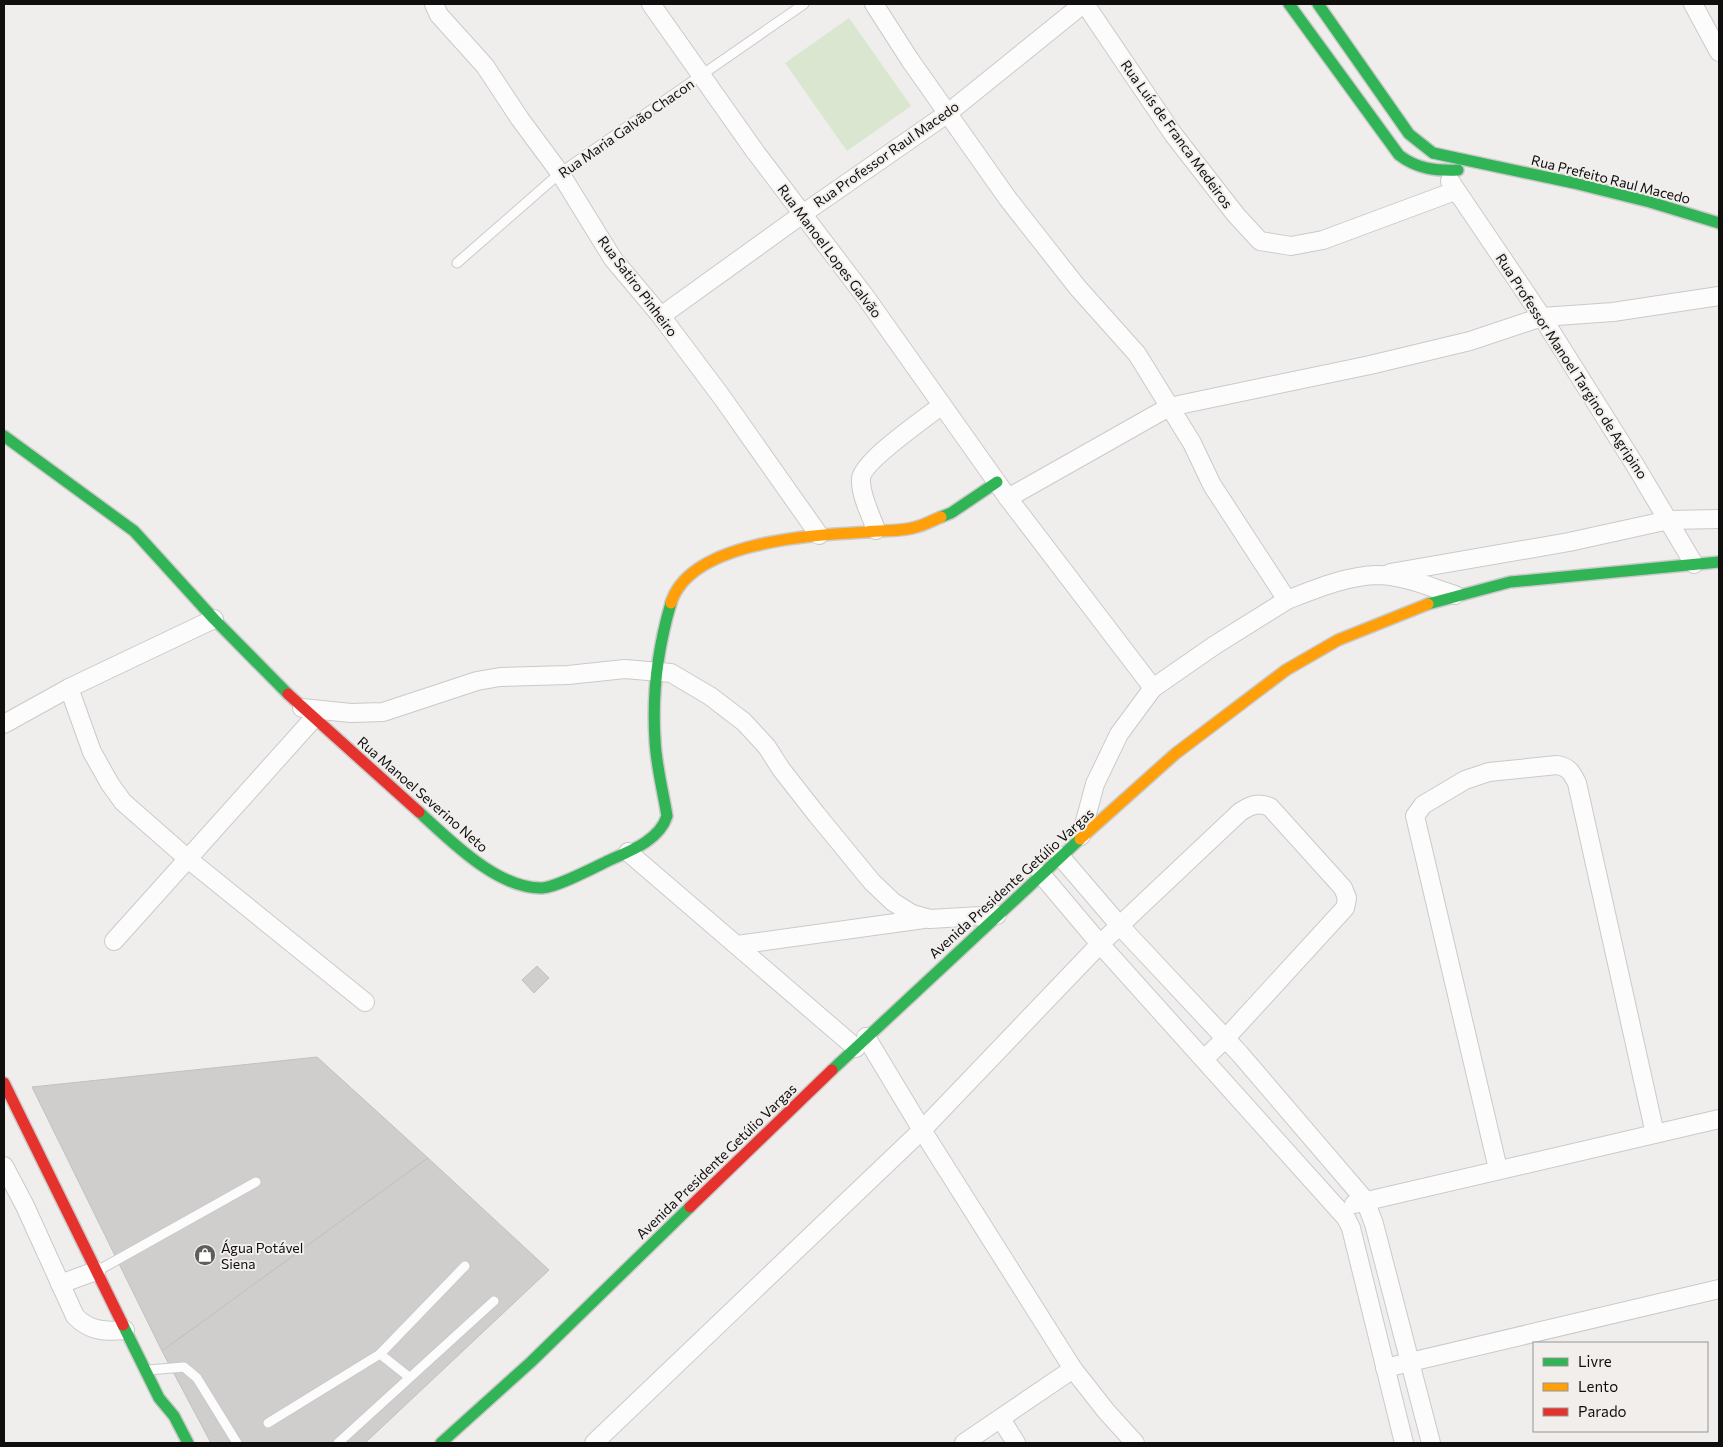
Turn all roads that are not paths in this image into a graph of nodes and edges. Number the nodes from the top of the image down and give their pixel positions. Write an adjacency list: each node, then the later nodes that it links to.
1 (651, 4): 10 (street, Rua Manoel Lopes Galvão)
2 (804, 4): 10 (lane, Rua Maria Galvão Chacon)
3 (874, 4): 11 (street)
4 (1084, 4): 11 (street, Rua Professor Raul Macedo); 14 (street, Rua Luís de Franca Medeiros)
5 (1289, 4): 12 (main road)
6 (1318, 4): 12 (main road)
7 (1693, 4): 9 (street)
8 (436, 9): 13 (street, Rua Satiro Pinheiro)
9 (1719, 52)
10 (701, 76): 13 (lane, Rua Maria Galvão Chacon); 15 (street, Rua Manoel Lopes Galvão)
11 (948, 112): 15 (street, Rua Professor Raul Macedo); 22 (street)
12 (1443, 164): 14 (street, Rua Professor Manoel Targino de Agripino); 16 (main road, Rua Prefeito Raul Macedo)
13 (560, 173): 17 (lane, Rua Maria Galvão Chacon); 19 (street, Rua Satiro Pinheiro)
14 (1455, 191): 20 (street, Rua Professor Manoel Targino de Agripino)
15 (804, 213): 19 (street, Rua Professor Raul Macedo); 21 (street, Rua Manoel Lopes Galvão)
16 (1719, 224)
17 (457, 263)
18 (1719, 296): 20 (street)
19 (661, 316): 29 (street, Rua Satiro Pinheiro)
20 (1542, 317): 22 (street); 27 (street, Rua Professor Manoel Targino de Agripino)
21 (942, 406): 24 (street, Rua Manoel Lopes Galvão); 28 (street)
22 (1169, 408): 25 (street); 34 (street)
23 (4, 436): 35 (main road, Rua Manoel Severino Neto)
24 (996, 482): 25 (street, Rua Manoel Lopes Galvão); 28 (main road, Rua Manoel Severino Neto)
25 (1008, 498): 38 (street, Rua Manoel Lopes Galvão)
26 (1719, 519): 27 (street)
27 (1669, 520): 31 (street, Rua Professor Manoel Targino de Agripino); 32 (street)
28 (876, 530): 29 (main road, Rua Manoel Severino Neto)
29 (819, 535): 36 (main road, Rua Manoel Severino Neto)
30 (1719, 562): 31 (main road, Avenida Presidente Getúlio Vargas)
31 (1694, 564): 33 (main road, Avenida Presidente Getúlio Vargas)
32 (1377, 575): 33 (street); 34 (street)
33 (1455, 595): 41 (main road, Avenida Presidente Getúlio Vargas)
34 (1287, 600): 38 (street)
35 (214, 619): 37 (street); 39 (main road, Rua Manoel Severino Neto)
36 (657, 671): 39 (street); 42 (main road, Rua Manoel Severino Neto); 47 (street)
37 (69, 688): 40 (street); 44 (street)
38 (1152, 688): 41 (street)
39 (308, 713): 42 (main road, Rua Manoel Severino Neto); 44 (street)
40 (4, 724)
41 (1081, 839): 43 (main road, Avenida Presidente Getúlio Vargas)
42 (628, 852): 51 (street)
43 (1060, 856): 45 (main road, Avenida Presidente Getúlio Vargas); 48 (street)
44 (188, 859): 49 (street); 52 (street)
45 (1041, 874): 46 (main road, Avenida Presidente Getúlio Vargas); 50 (street)
46 (997, 915): 47 (street); 54 (main road, Avenida Presidente Getúlio Vargas)
47 (930, 919): 51 (street)
48 (1120, 926): 50 (street); 53 (street); 53 (street)
49 (114, 942)
50 (1100, 944): 55 (street); 58 (street)
51 (737, 946): 54 (street)
52 (365, 1002)
53 (1225, 1039): 55 (street); 63 (street)
54 (861, 1042): 58 (street); 84 (main road, Avenida Presidente Getúlio Vargas)
55 (1204, 1059): 64 (street)
56 (4, 1083): 66 (main road)
57 (1719, 1119): 59 (street)
58 (922, 1130): 74 (street); 85 (street)
59 (1655, 1134): 61 (street); 61 (street)
60 (4, 1166): 67 (street)
61 (1498, 1170): 63 (street)
62 (256, 1182): 66 (lane)
63 (1365, 1200): 64 (street); 72 (street)
64 (1339, 1209): 73 (street)
65 (465, 1266): 71 (lane)
66 (96, 1271): 67 (street); 70 (main road)
67 (60, 1284): 70 (street)
68 (1719, 1289): 72 (street)
69 (494, 1301): 76 (lane)
70 (125, 1330): 75 (main road)
71 (380, 1354): 76 (lane); 79 (lane)
72 (1410, 1362): 73 (street); 90 (street)
73 (1385, 1368): 89 (street)
74 (1073, 1369): 78 (street); 88 (street)
75 (146, 1371): 77 (main road); 82 (lane)
76 (409, 1377): 83 (lane)
77 (159, 1398): 80 (main road); 81 (main road)
78 (1001, 1419): 86 (street); 87 (street)
79 (268, 1423)
80 (175, 1443)
81 (188, 1443)
82 (237, 1443)
83 (338, 1443)
84 (441, 1443)
85 (594, 1443)
86 (964, 1443)
87 (1016, 1443)
88 (1135, 1443)
89 (1404, 1443)
90 (1431, 1443)

